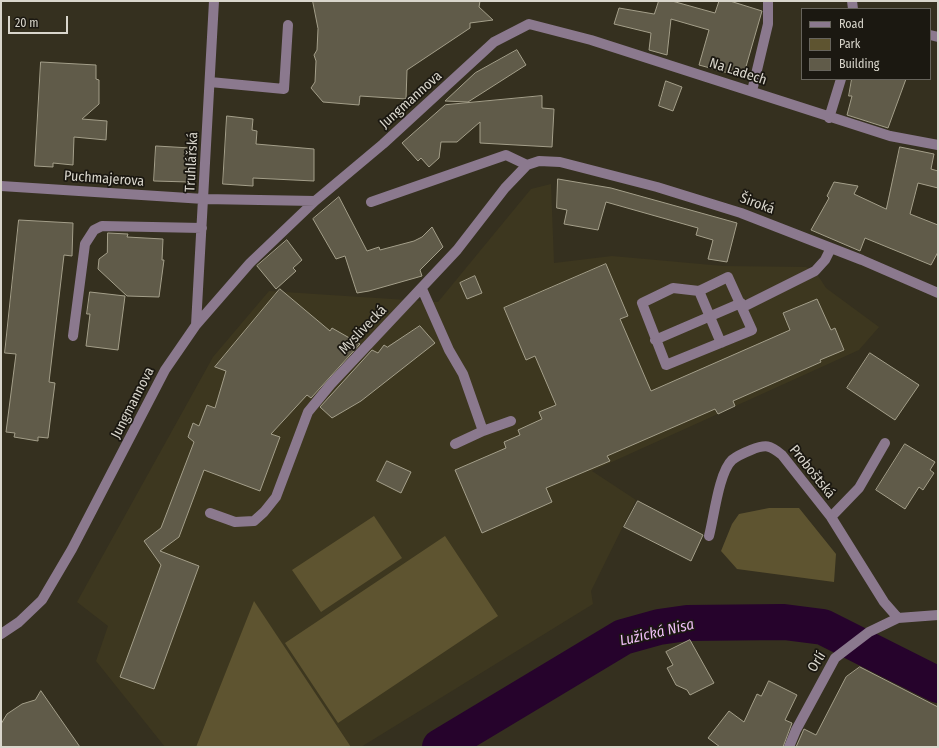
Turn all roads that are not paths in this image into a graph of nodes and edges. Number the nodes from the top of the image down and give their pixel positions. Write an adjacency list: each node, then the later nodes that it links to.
1 (214, 1): 6 (street, Truhlářská)
2 (768, 1): 7 (street)
3 (529, 24): 7 (street, Na Ladech); 13 (street, Jungmannova)
4 (288, 25): 6 (street)
5 (841, 80): 8 (street)
6 (210, 82): 12 (street, Truhlářská)
7 (752, 90): 8 (street, Na Ladech)
8 (830, 118): 9 (street, Na Ladech)
9 (938, 145)
10 (527, 165): 14 (street); 16 (street, Široká); 17 (street, Myslivecká)
11 (1, 186): 12 (street, Puchmajerova)
12 (204, 199): 13 (street); 15 (street, Truhlářská)
13 (314, 201): 22 (street, Jungmannova)
14 (371, 202)
15 (202, 228): 22 (street, Truhlářská); 23 (street)
16 (831, 248): 19 (street, Široká); 20 (street)
17 (422, 288): 27 (street); 30 (street, Myslivecká)
18 (699, 291): 20 (street); 21 (street); 24 (street)
19 (938, 292)
20 (742, 305): 21 (street); 25 (street)
21 (710, 316): 24 (street); 25 (street)
22 (196, 325): 35 (street, Jungmannova)
23 (74, 336)
24 (655, 340): 25 (street)
25 (721, 342)
26 (511, 421): 27 (street)
27 (483, 432): 29 (street)
28 (885, 443): 31 (street)
29 (455, 444)
30 (210, 513)
31 (831, 517): 32 (street, Proboštská); 34 (street, Proboštská)
32 (709, 536)
33 (938, 615): 34 (street)
34 (898, 618): 36 (street, Orlí)
35 (1, 634)
36 (788, 747)

